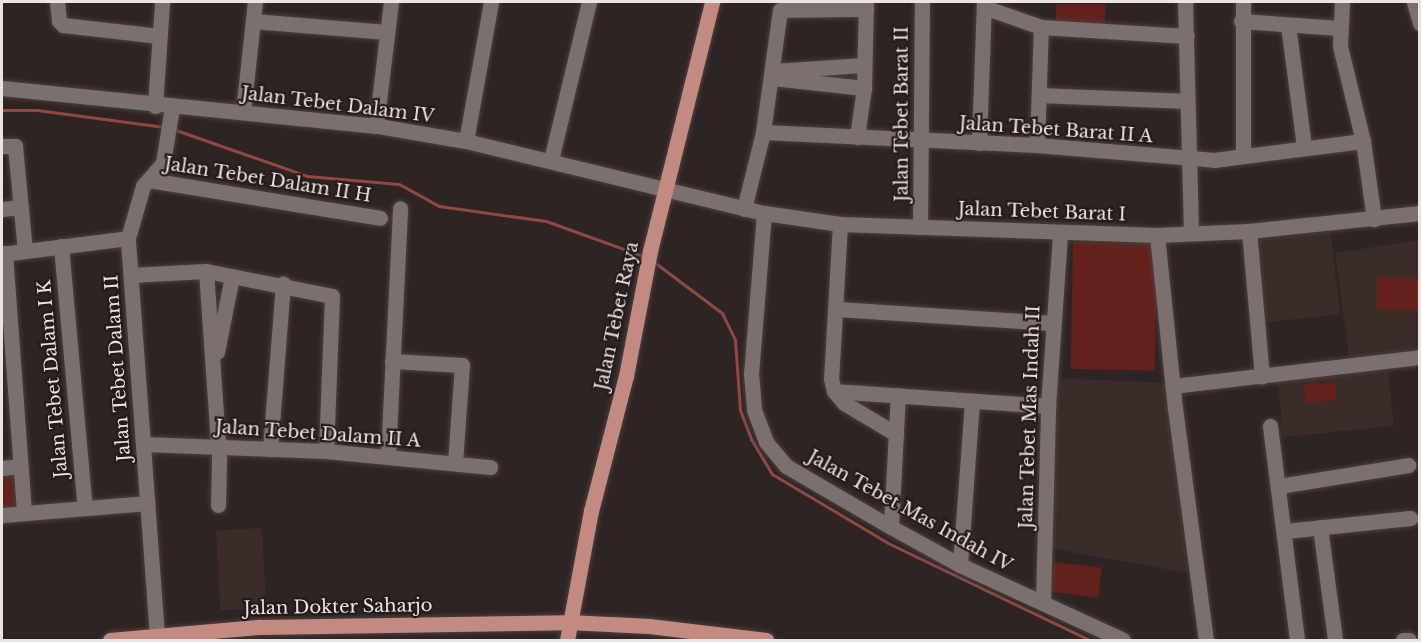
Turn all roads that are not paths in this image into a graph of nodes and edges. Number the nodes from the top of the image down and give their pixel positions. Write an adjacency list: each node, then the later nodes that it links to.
1 (57, 2): 23 (street)
2 (162, 2): 23 (street)
3 (255, 2): 16 (street)
4 (391, 2): 22 (street)
5 (491, 2): 37 (street)
6 (589, 2): 46 (street)
7 (712, 2): 48 (main road, Jalan Tebet Raya)
8 (922, 2): 39 (street, Jalan Tebet Barat II)
9 (1185, 2): 24 (street)
10 (1243, 2): 17 (street)
11 (1414, 2): 18 (street)
12 (1342, 3): 21 (street)
13 (809, 4): 15 (street); 26 (street)
14 (984, 4): 20 (street); 40 (street)
15 (866, 5): 25 (street)
16 (253, 21): 22 (street); 33 (street)
17 (1241, 21): 19 (street); 44 (street)
18 (1419, 22)
19 (1288, 25): 21 (street); 43 (street)
20 (1041, 27): 24 (street); 29 (street)
21 (1339, 28): 38 (street)
22 (387, 32): 34 (street)
23 (159, 36): 31 (street)
24 (1187, 36): 30 (street)
25 (864, 65): 26 (street); 28 (street)
26 (773, 74): 28 (street); 35 (street)
27 (2, 88): 31 (street, Jalan Tebet Dalam IV)
28 (864, 88): 36 (street)
29 (1039, 95): 30 (street); 41 (street)
30 (1187, 101): 45 (street)
31 (154, 106): 32 (street, Jalan Tebet Dalam IV)
32 (170, 112): 33 (street, Jalan Tebet Dalam IV); 47 (street, Jalan Tebet Dalam II)
33 (243, 112): 34 (street, Jalan Tebet Dalam IV)
34 (375, 126): 37 (street, Jalan Tebet Dalam IV)
35 (763, 132): 36 (street, Jalan Tebet Barat II A); 51 (street)
36 (857, 137): 39 (street, Jalan Tebet Barat II A)
37 (466, 141): 46 (street, Jalan Tebet Dalam IV)
38 (1364, 141): 43 (street, Jalan Tebet Barat II A); 56 (street)
39 (922, 142): 40 (street, Jalan Tebet Barat II A); 58 (street, Jalan Tebet Barat II)
40 (980, 143): 41 (street, Jalan Tebet Barat II A)
41 (1037, 145): 45 (street, Jalan Tebet Barat II A)
42 (2, 146): 49 (street)
43 (1304, 147): 44 (street, Jalan Tebet Barat II A)
44 (1244, 155): 45 (street, Jalan Tebet Barat II A)
45 (1187, 159): 61 (street)
46 (551, 160): 48 (street, Jalan Tebet Dalam IV)
47 (149, 180): 55 (street, Jalan Tebet Dalam II H); 63 (street, Jalan Tebet Dalam II)
48 (666, 190): 51 (street, Jalan Tebet Barat I); 106 (main road, Jalan Tebet Raya)
49 (21, 207): 52 (street); 65 (street)
50 (400, 208): 74 (street)
51 (744, 209): 53 (street, Jalan Tebet Barat I)
52 (2, 210)
53 (764, 213): 57 (street, Jalan Tebet Barat I); 101 (street, Jalan Tebet Mas Indah IV)
54 (1419, 213): 56 (street, Jalan Tebet Barat I)
55 (380, 218)
56 (1374, 219): 59 (street, Jalan Tebet Barat I)
57 (840, 224): 58 (street, Jalan Tebet Barat I); 71 (street)
58 (920, 227): 60 (street, Jalan Tebet Barat I)
59 (1249, 231): 61 (street, Jalan Tebet Barat I); 76 (street)
60 (1060, 233): 62 (street, Jalan Tebet Barat I); 72 (street, Jalan Tebet Mas Indah II)
61 (1191, 233): 62 (street, Jalan Tebet Barat I)
62 (1157, 235): 77 (street)
63 (128, 238): 64 (street); 68 (street, Jalan Tebet Dalam II)
64 (61, 246): 65 (street); 97 (street, Jalan Tebet Dalam I K)
65 (25, 251): 66 (street)
66 (3, 253): 91 (street)
67 (206, 271): 68 (street); 69 (street); 75 (street)
68 (131, 275): 84 (street, Jalan Tebet Dalam II)
69 (232, 276): 70 (street); 75 (street)
70 (283, 284): 86 (street); 87 (street)
71 (837, 309): 72 (street); 78 (street)
72 (1053, 323): 81 (street, Jalan Tebet Mas Indah II)
73 (1419, 357): 76 (street)
74 (392, 361): 88 (street); 89 (street)
75 (213, 371): 85 (street)
76 (1262, 376): 77 (street)
77 (1173, 386): 113 (street)
78 (834, 391): 79 (street); 83 (street)
79 (898, 395): 80 (street); 83 (street)
80 (972, 400): 81 (street); 104 (street)
81 (1048, 406): 105 (street, Jalan Tebet Mas Indah II)
82 (1270, 426): 94 (street)
83 (896, 434): 101 (street)
84 (143, 444): 85 (street, Jalan Tebet Dalam II A); 95 (street, Jalan Tebet Dalam II)
85 (217, 446): 86 (street, Jalan Tebet Dalam II A); 96 (street)
86 (270, 448): 87 (street, Jalan Tebet Dalam II A)
87 (326, 451): 88 (street, Jalan Tebet Dalam II A)
88 (388, 456): 89 (street, Jalan Tebet Dalam II A)
89 (455, 463): 92 (street, Jalan Tebet Dalam II A)
90 (1408, 465): 94 (street)
91 (20, 466): 93 (street); 98 (street)
92 (490, 467)
93 (2, 468)
94 (1279, 486): 103 (street)
95 (148, 502): 97 (street); 108 (street, Jalan Tebet Dalam II)
96 (218, 505)
97 (85, 508): 98 (street)
98 (24, 513): 99 (street)
99 (2, 515)
100 (1410, 518): 102 (street)
101 (891, 527): 104 (street, Jalan Tebet Mas Indah IV)
102 (1320, 527): 103 (street); 115 (street)
103 (1285, 531): 114 (street)
104 (960, 565): 105 (street, Jalan Tebet Mas Indah IV)
105 (1043, 603): 112 (street, Jalan Tebet Mas Indah IV)
106 (568, 622): 107 (main road, Jalan Dokter Saharjo); 110 (main road, Jalan Tebet Raya); 111 (main road, Jalan Dokter Saharjo)
107 (331, 634): 108 (main road, Jalan Dokter Saharjo)
108 (157, 636): 109 (main road, Jalan Dokter Saharjo)
109 (110, 640)
110 (567, 640)
111 (766, 640)
112 (1123, 640)
113 (1206, 640)
114 (1297, 640)
115 (1335, 640)

